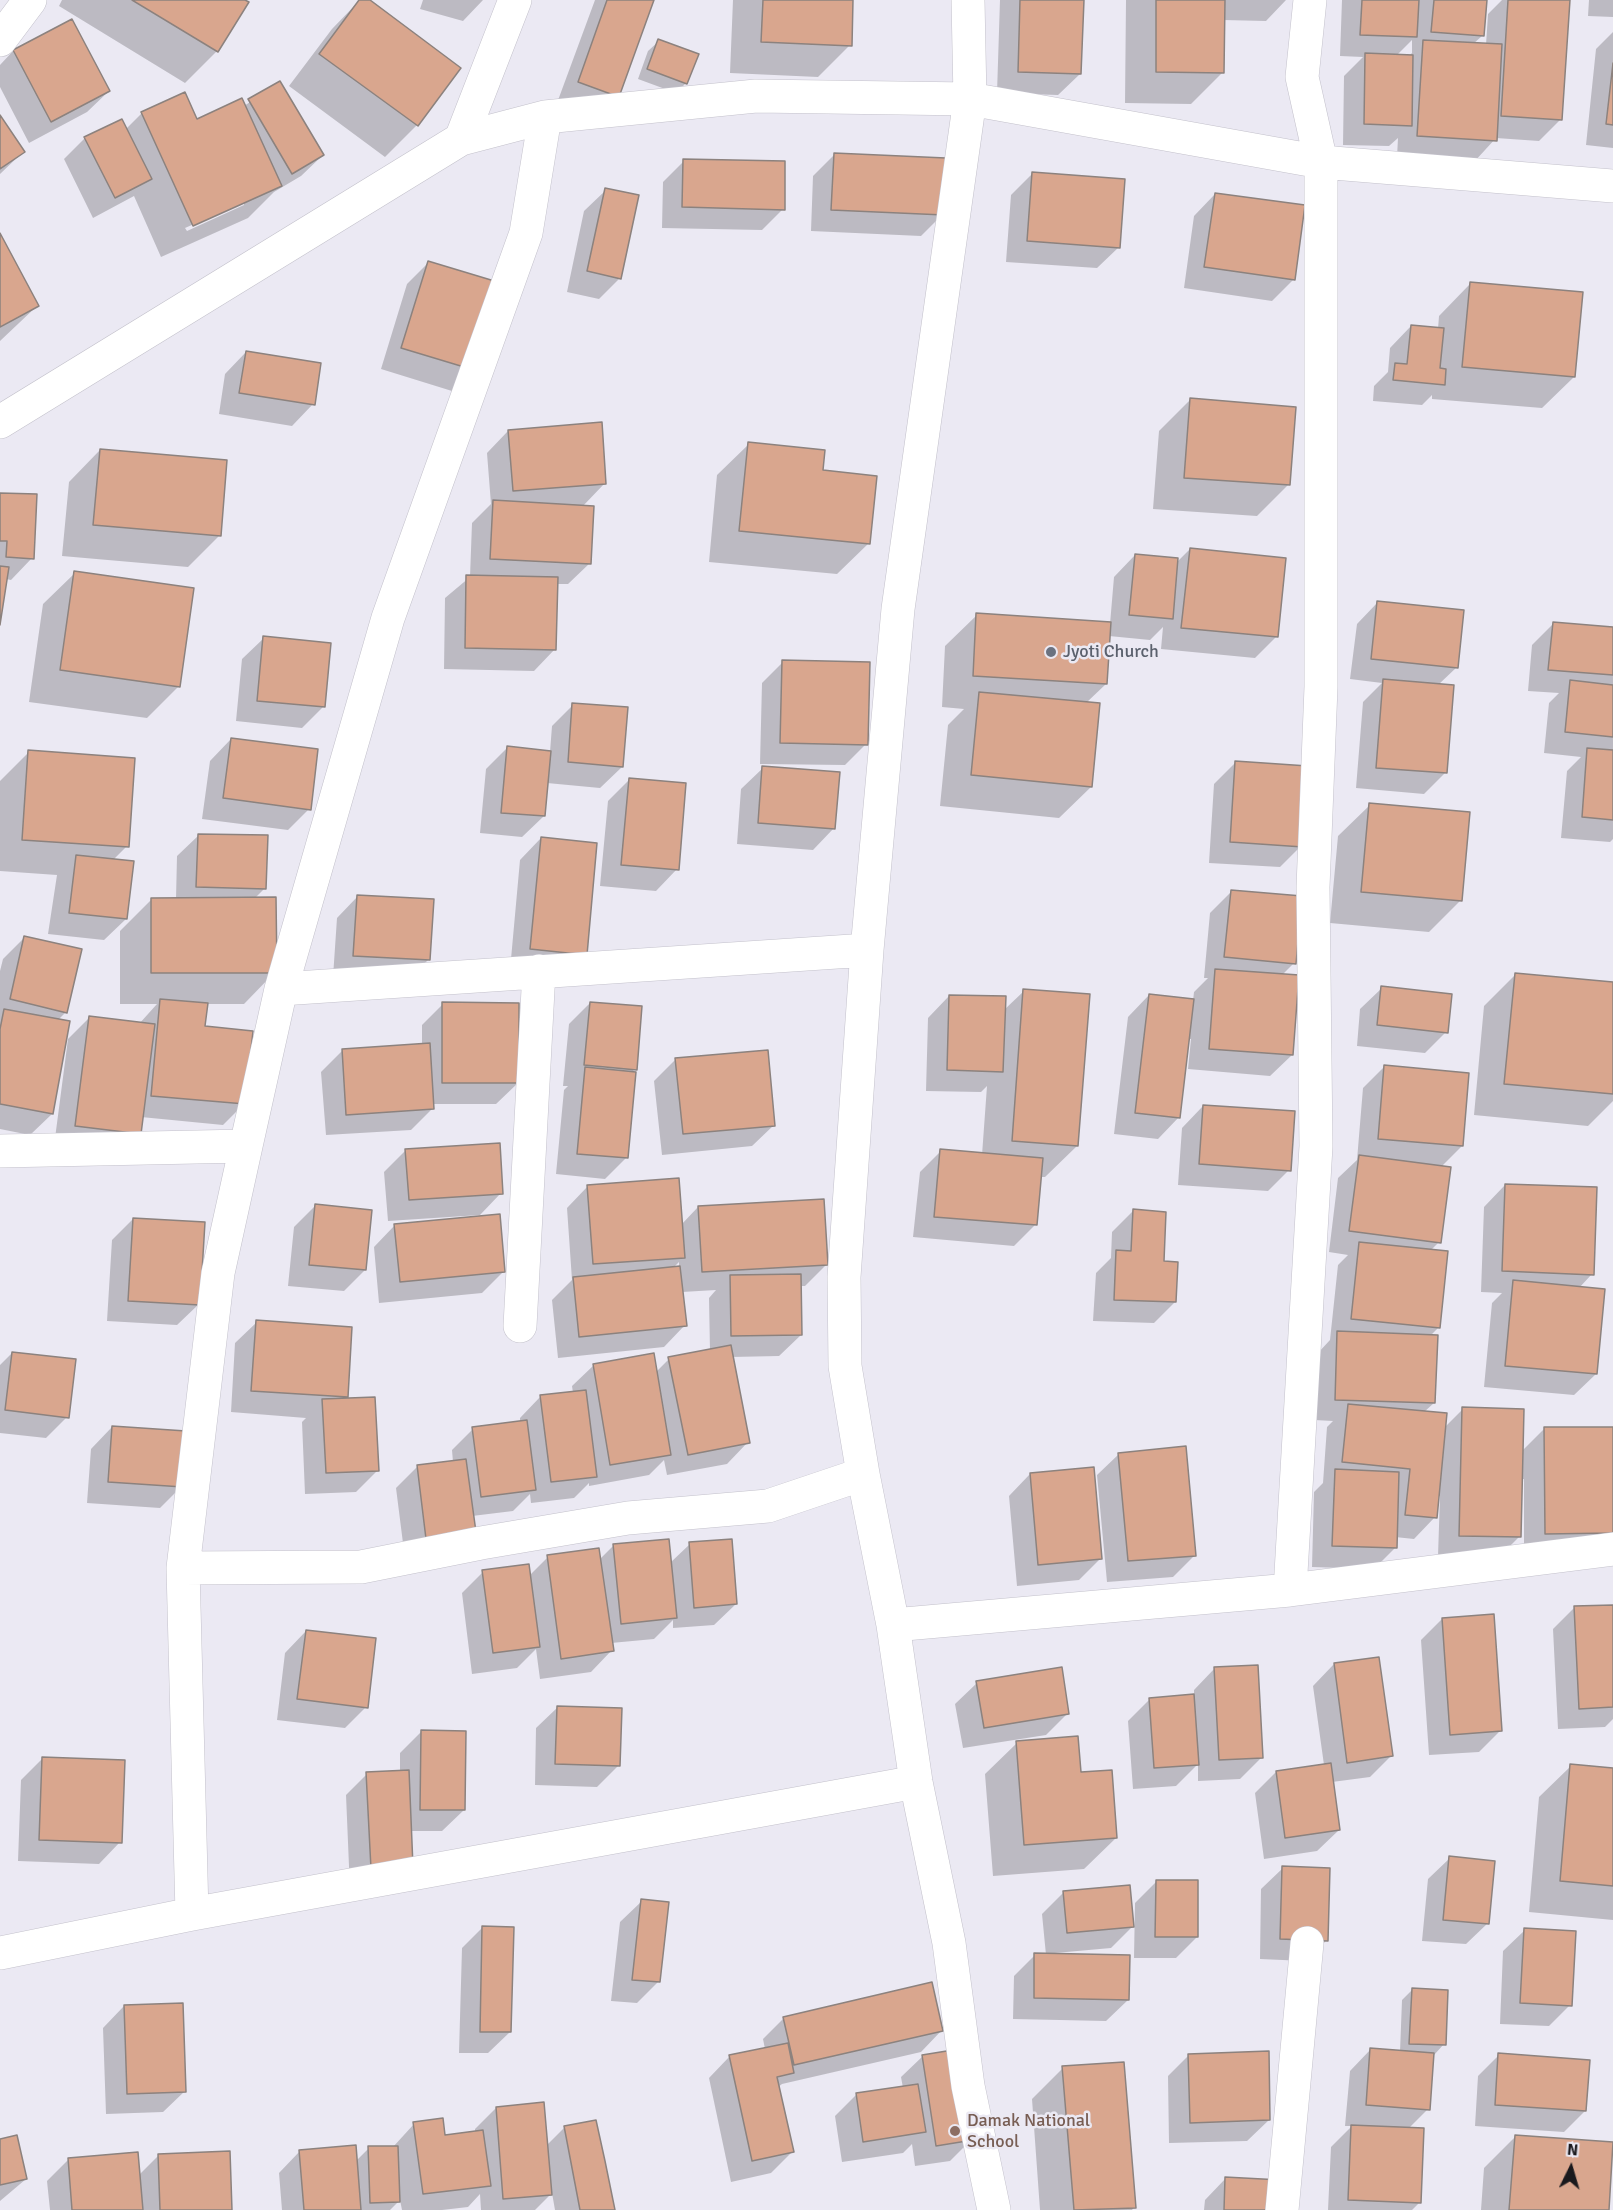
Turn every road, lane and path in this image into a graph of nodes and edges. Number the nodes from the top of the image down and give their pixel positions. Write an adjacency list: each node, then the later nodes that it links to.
1 (30, 0): 5 (street)
2 (515, 0): 8 (street)
3 (968, 0): 6 (street)
4 (1310, 0): 9 (street)
5 (0, 40)
6 (970, 99): 7 (street); 9 (street); 12 (street)
7 (545, 117): 8 (street); 14 (street)
8 (461, 139): 11 (street)
9 (1322, 162): 10 (street); 21 (street)
10 (1613, 186)
11 (2, 417)
12 (867, 950): 13 (street); 18 (street)
13 (539, 970): 14 (street); 17 (street)
14 (281, 989): 15 (street)
15 (246, 1146): 16 (street); 20 (street)
16 (0, 1151)
17 (520, 1326)
18 (863, 1474): 20 (street); 22 (street)
19 (1613, 1549): 21 (street)
20 (183, 1568): 24 (street)
21 (1290, 1590): 22 (street)
22 (893, 1625): 23 (street)
23 (915, 1782): 24 (street); 27 (street)
24 (192, 1914): 26 (street)
25 (1307, 1943): 28 (street)
26 (0, 1953)
27 (994, 2210)
28 (1282, 2210)

